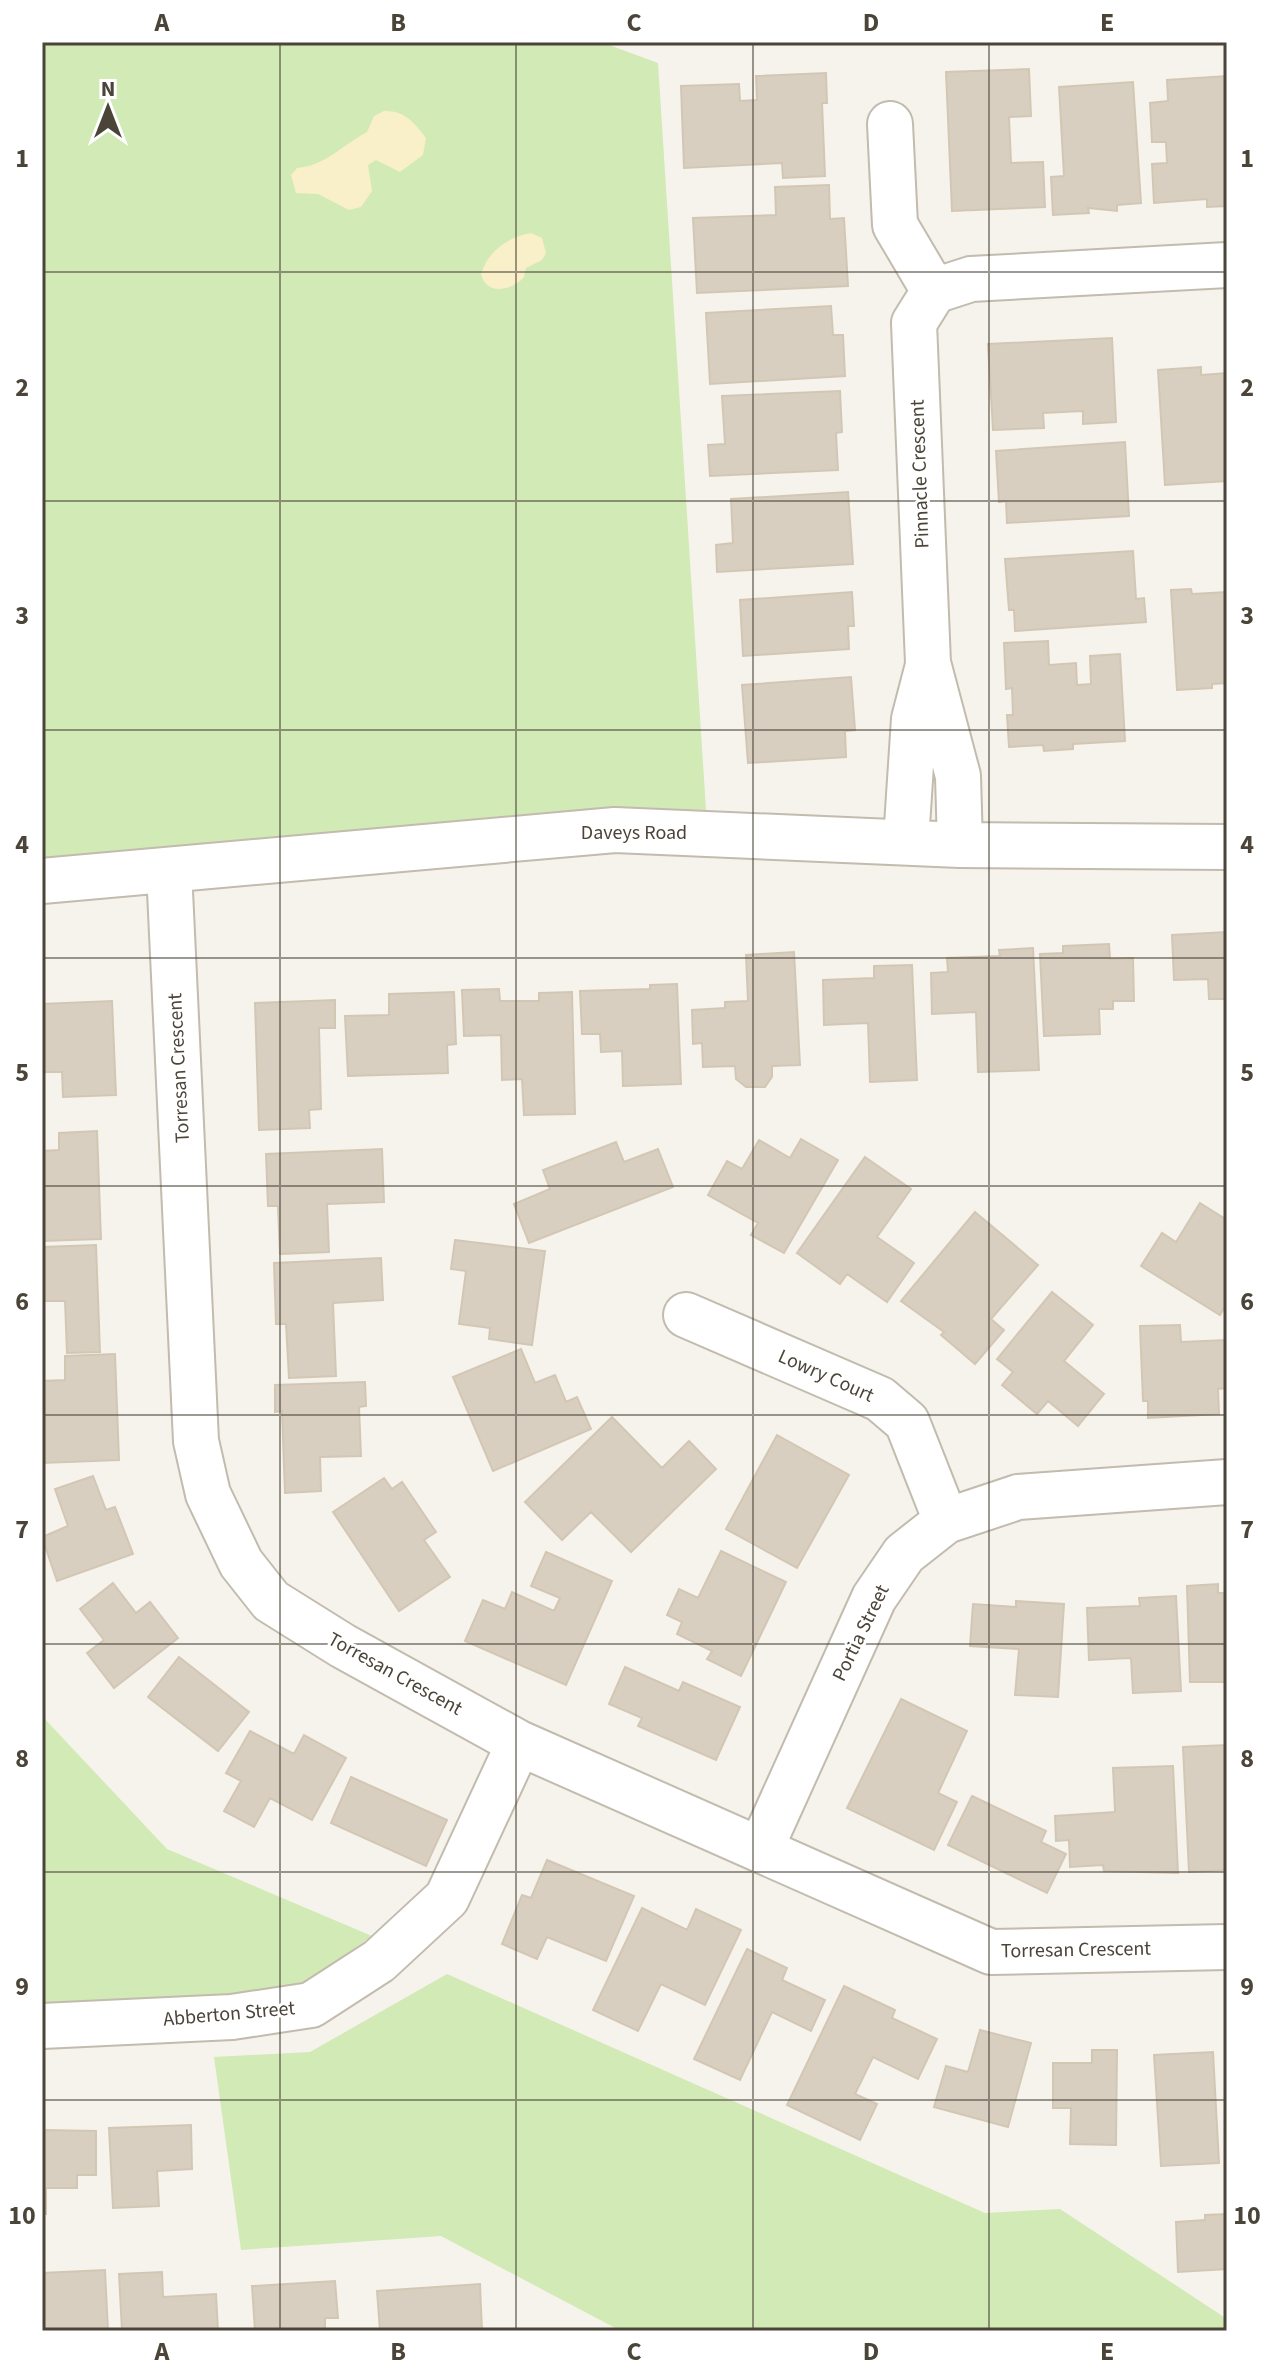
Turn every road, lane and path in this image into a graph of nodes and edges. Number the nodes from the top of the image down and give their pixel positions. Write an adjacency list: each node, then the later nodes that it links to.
1 (890, 124): 3 (street)
2 (1227, 265): 3 (street)
3 (934, 291): 4 (street, Pinnacle Crescent)
4 (928, 663): 5 (street, Pinnacle Crescent); 6 (street, Pinnacle Crescent)
5 (906, 841): 6 (street, Daveys Road); 8 (street, Daveys Road)
6 (960, 845): 7 (street, Daveys Road)
7 (1227, 847)
8 (169, 870): 9 (street, Daveys Road); 13 (street, Torresan Crescent)
9 (42, 881)
10 (686, 1315): 12 (street, Lowry Court)
11 (1227, 1482): 12 (street, Portia Street)
12 (946, 1521): 14 (street, Portia Street)
13 (519, 1743): 14 (street, Torresan Crescent); 16 (street, Abberton Street)
14 (761, 1848): 15 (street, Torresan Crescent)
15 (1227, 1947)
16 (42, 2026)

